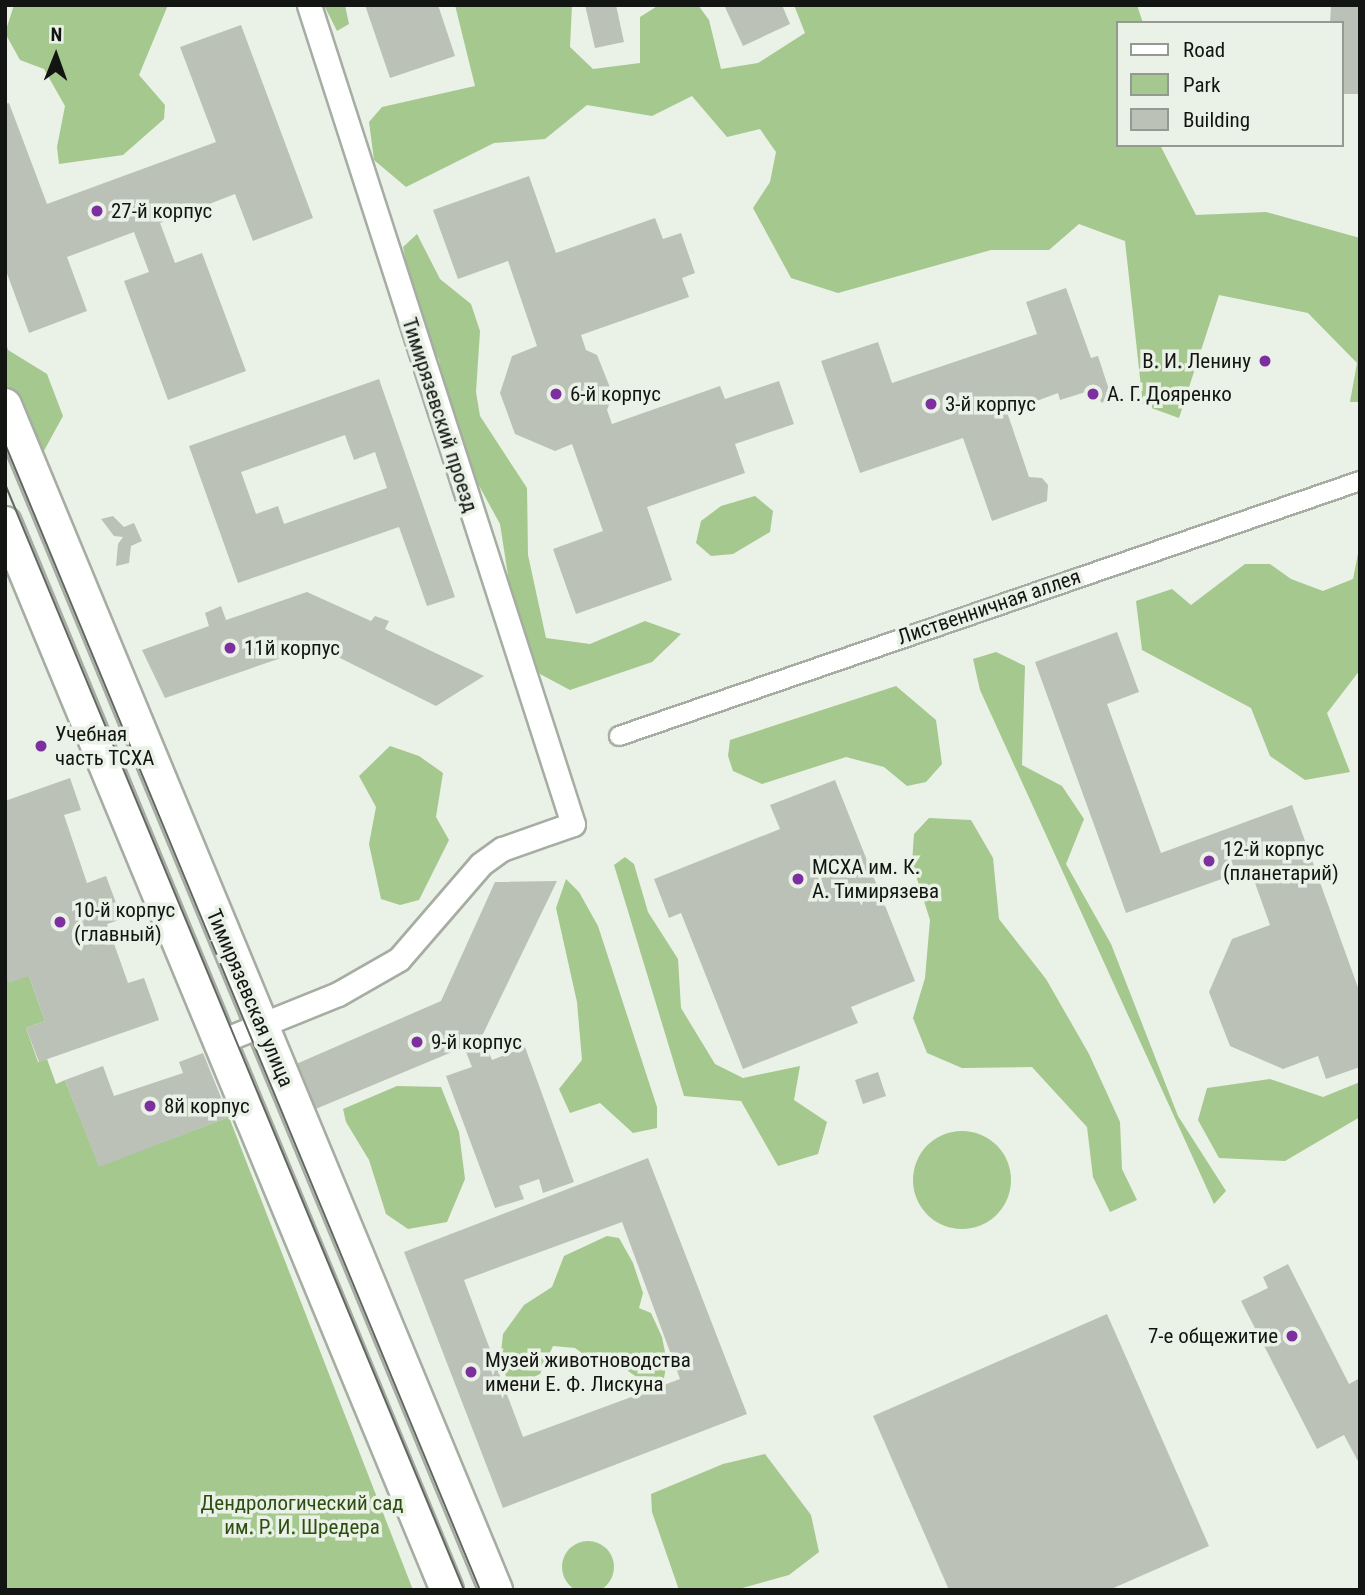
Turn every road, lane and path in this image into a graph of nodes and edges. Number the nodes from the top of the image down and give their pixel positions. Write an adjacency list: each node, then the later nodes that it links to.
1 (309, 5): 6 (street, Тимирязевский проезд)
2 (5, 405): 6 (main road, Тимирязевская улица)
3 (1360, 481): 5 (street, Лиственничная аллея)
4 (5, 523): 7 (main road)
5 (619, 736)
6 (261, 1025): 7 (street); 9 (main road, Тимирязевская улица)
7 (219, 1042): 8 (main road)
8 (447, 1590)
9 (496, 1590)

